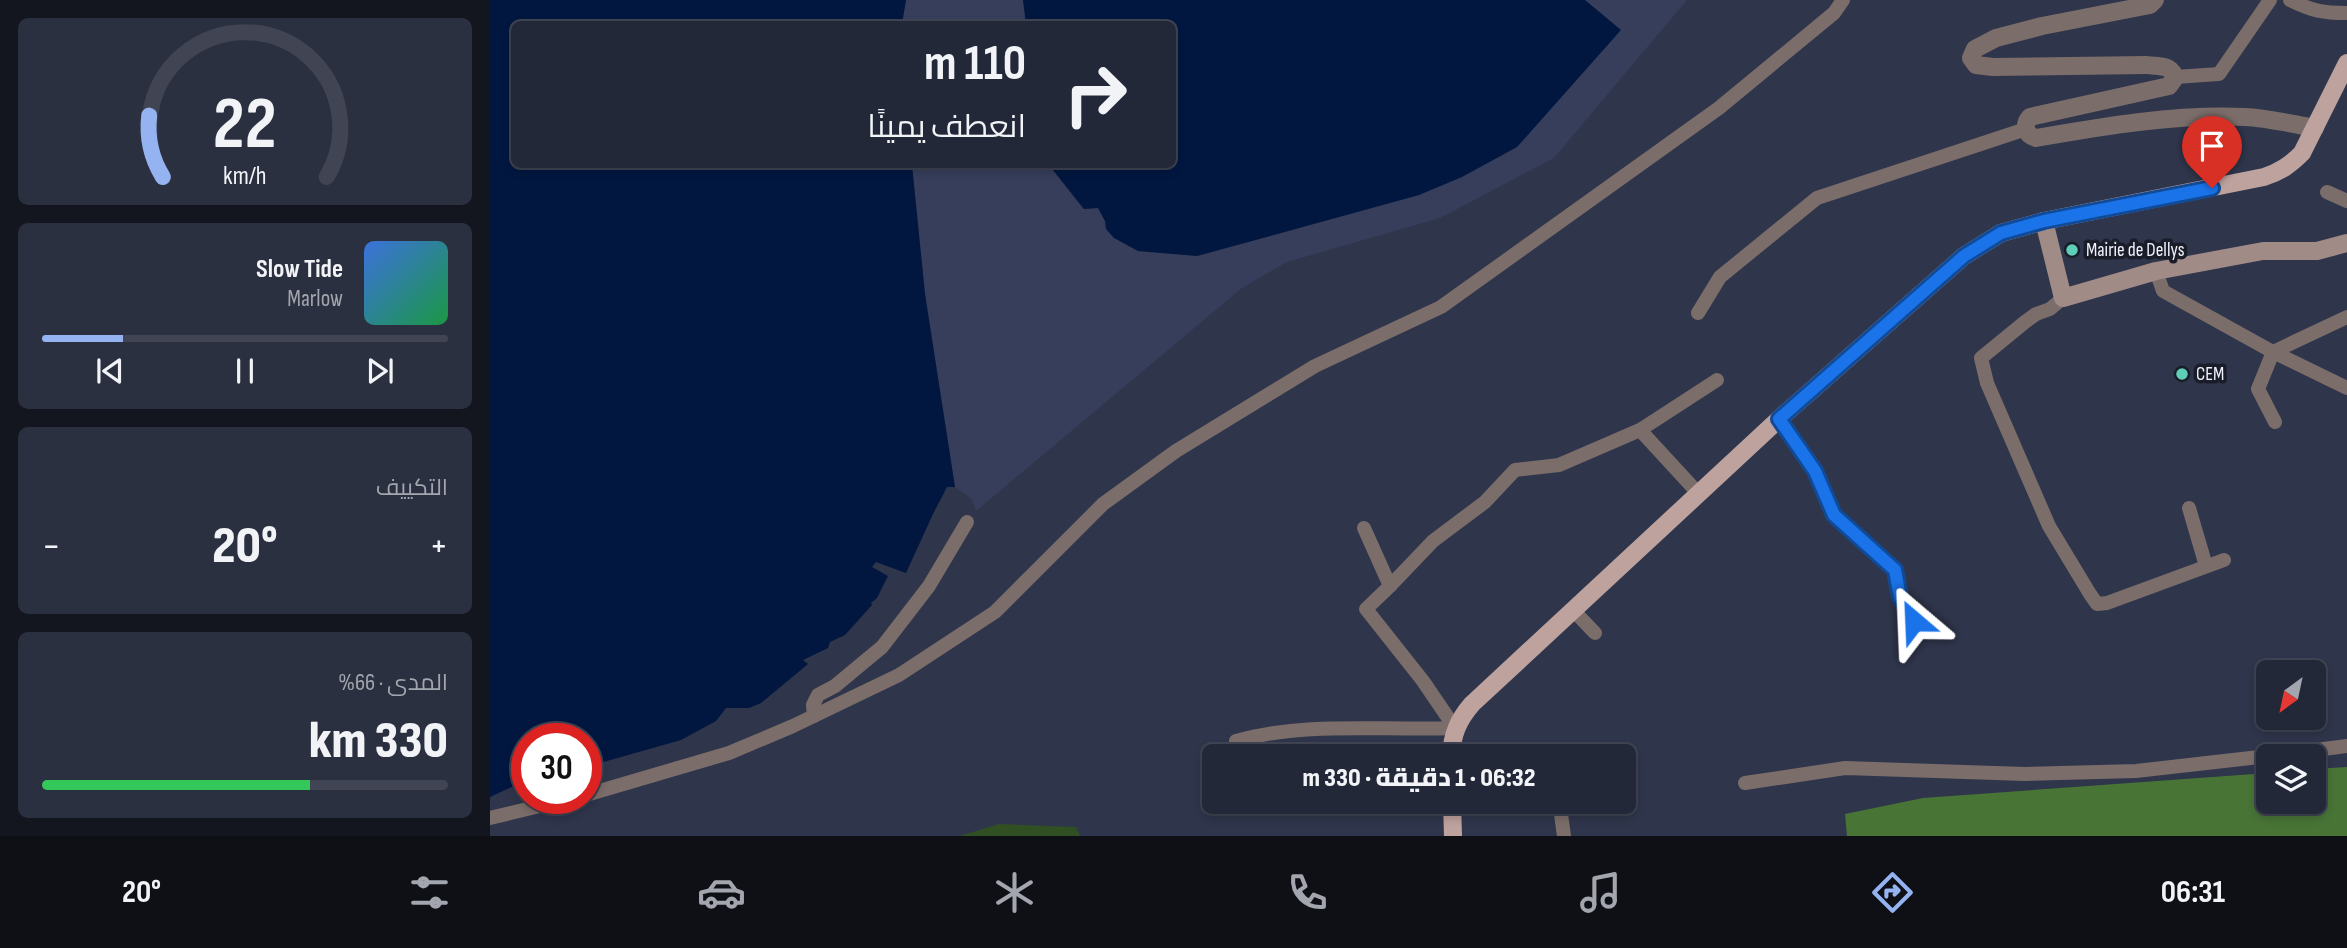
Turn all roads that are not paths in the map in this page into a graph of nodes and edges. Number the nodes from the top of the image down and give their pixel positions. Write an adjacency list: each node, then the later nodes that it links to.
1 (1843, 0): 34 (street)
2 (2155, 0): 7 (street)
3 (2270, 0): 7 (street)
4 (2290, 0): 5 (street)
5 (2347, 13)
6 (2347, 63): 8 (main road)
7 (2175, 77): 9 (street)
8 (2315, 128): 9 (street); 12 (main road)
9 (2026, 130): 16 (street)
10 (2327, 192): 11 (street)
11 (2347, 201)
12 (2044, 221): 15 (main road); 21 (main road)
13 (2347, 243): 14 (main road)
14 (2156, 271): 15 (main road); 18 (street)
15 (2063, 298): 29 (street)
16 (1698, 313)
17 (2347, 317): 18 (street)
18 (2273, 352): 20 (street); 22 (street)
19 (1717, 380): 23 (street)
20 (2347, 388)
21 (1779, 419): 24 (main road); 32 (street)
22 (2275, 422)
23 (1640, 430): 24 (street); 30 (street)
24 (1698, 493): 31 (main road)
25 (2189, 508): 29 (street)
26 (967, 522): 34 (street)
27 (1364, 528): 30 (street)
28 (2224, 560): 29 (street)
29 (2206, 566)
30 (1390, 586): 35 (street)
31 (1573, 610): 33 (street); 35 (main road)
32 (1914, 621)
33 (1595, 633)
34 (814, 716): 42 (street)
35 (1455, 728): 36 (street); 37 (main road)
36 (1236, 741)
37 (1452, 744)
38 (2347, 746): 39 (street)
39 (2326, 749)
40 (2256, 757): 41 (street)
41 (1745, 783)
42 (602, 790)
43 (511, 813): 46 (street)
44 (1452, 814): 47 (main road)
45 (1561, 814): 48 (street)
46 (490, 818)
47 (1453, 836)
48 (1564, 836)

